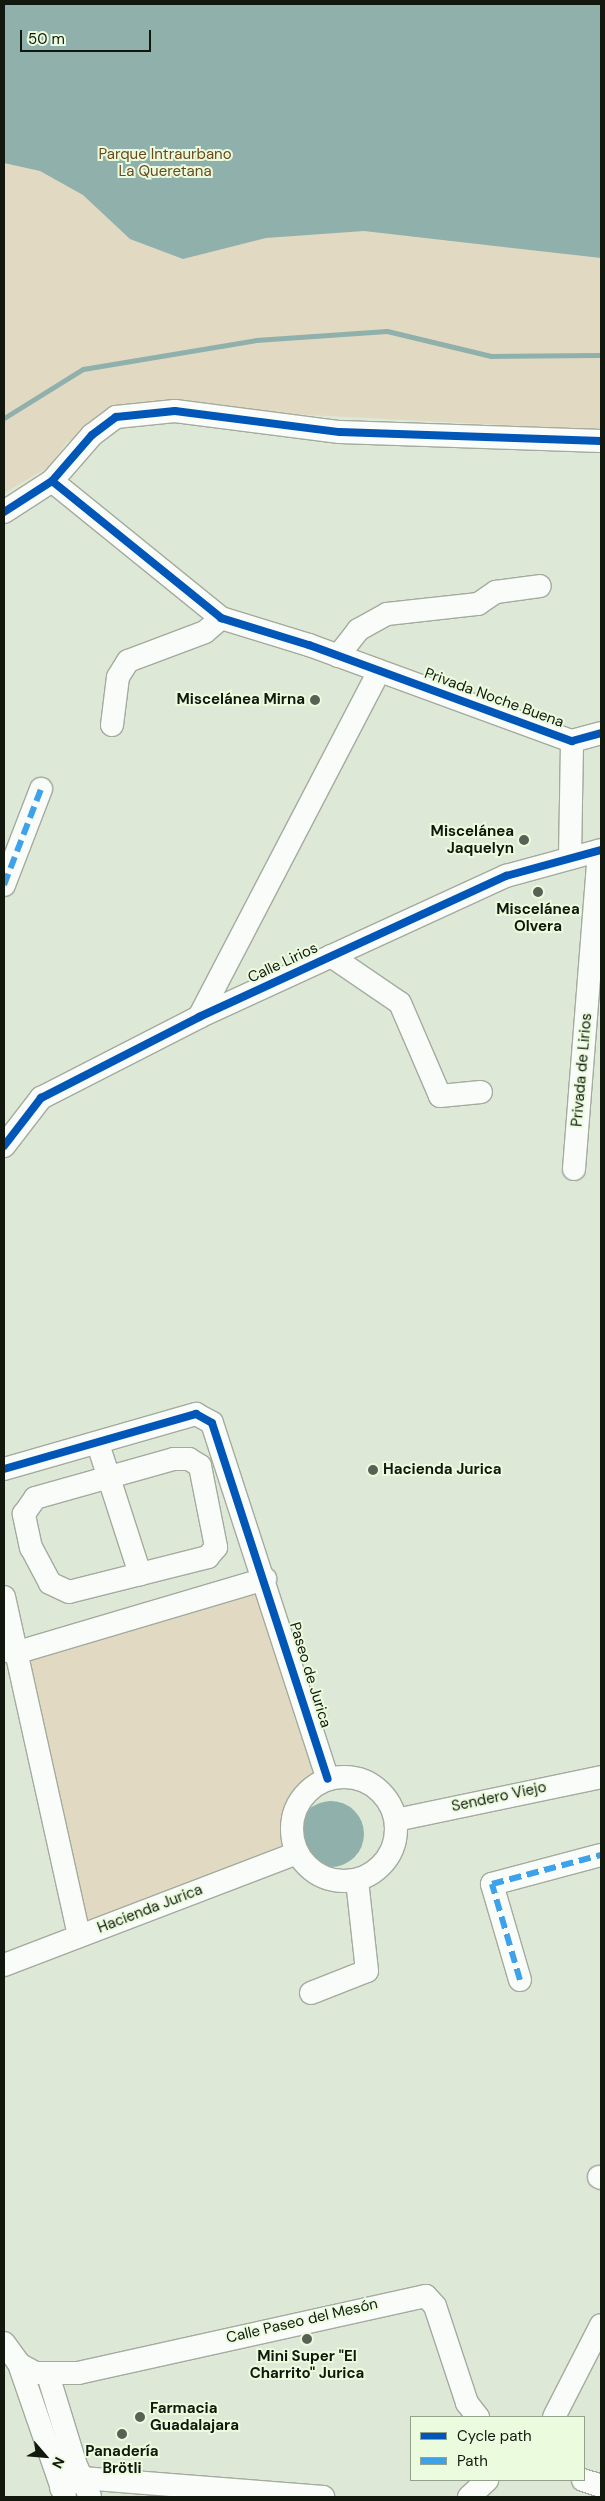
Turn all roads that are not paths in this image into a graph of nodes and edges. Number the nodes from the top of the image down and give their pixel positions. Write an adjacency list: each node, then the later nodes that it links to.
1 (601, 441): 2 (street)
2 (52, 481): 3 (street); 5 (street)
3 (4, 512)
4 (540, 586): 6 (street)
5 (220, 618): 6 (street, Privada Noche Buena); 8 (street)
6 (338, 656): 7 (street, Privada Noche Buena)
7 (379, 671): 10 (street, Privada Noche Buena); 16 (street)
8 (112, 725)
9 (601, 733): 10 (street, Privada Noche Buena)
10 (572, 741): 13 (street, Privada Noche Buena)
11 (40, 789): 14 (street)
12 (600, 850): 13 (street, Calle Lirios); 19 (street, Privada de Lirios)
13 (570, 858): 15 (street, Calle Lirios)
14 (4, 885)
15 (332, 956): 16 (street, Calle Lirios); 17 (street)
16 (199, 1017): 18 (street, Calle Lirios)
17 (481, 1092)
18 (4, 1146)
19 (574, 1169)
20 (98, 1444): 21 (street, Paseo de Jurica); 22 (street); 23 (street, Paseo de Jurica)
21 (4, 1469)
22 (109, 1476): 24 (street); 25 (street); 25 (street)
23 (234, 1492): 24 (street); 26 (street, Paseo de Jurica)
24 (209, 1500): 25 (street)
25 (140, 1574)
26 (265, 1579): 28 (street); 30 (street, Paseo de Jurica)
27 (4, 1597): 28 (street)
28 (9, 1651): 35 (street)
29 (601, 1776): 31 (street, Sendero Viejo)
30 (328, 1779): 31 (street); 32 (street)
31 (396, 1820): 34 (street)
32 (297, 1853): 34 (street); 35 (street, Hacienda Jurica)
33 (601, 1855): 37 (street)
34 (357, 1881): 38 (street)
35 (79, 1936): 36 (street, Hacienda Jurica)
36 (4, 1965)
37 (520, 1980)
38 (311, 1993)
39 (601, 2325): 44 (street)
40 (4, 2343): 41 (street)
41 (19, 2364): 42 (street); 50 (street)
42 (48, 2375): 43 (street, Calle Paseo del Mesón); 48 (street)
43 (477, 2416)
44 (555, 2416)
45 (486, 2481): 54 (street)
46 (585, 2481): 47 (street)
47 (601, 2486)
48 (86, 2488): 49 (street); 50 (street)
49 (138, 2490): 51 (street)
50 (63, 2492)
51 (195, 2492): 52 (street)
52 (244, 2494): 53 (street)
53 (322, 2497)
54 (469, 2497)

